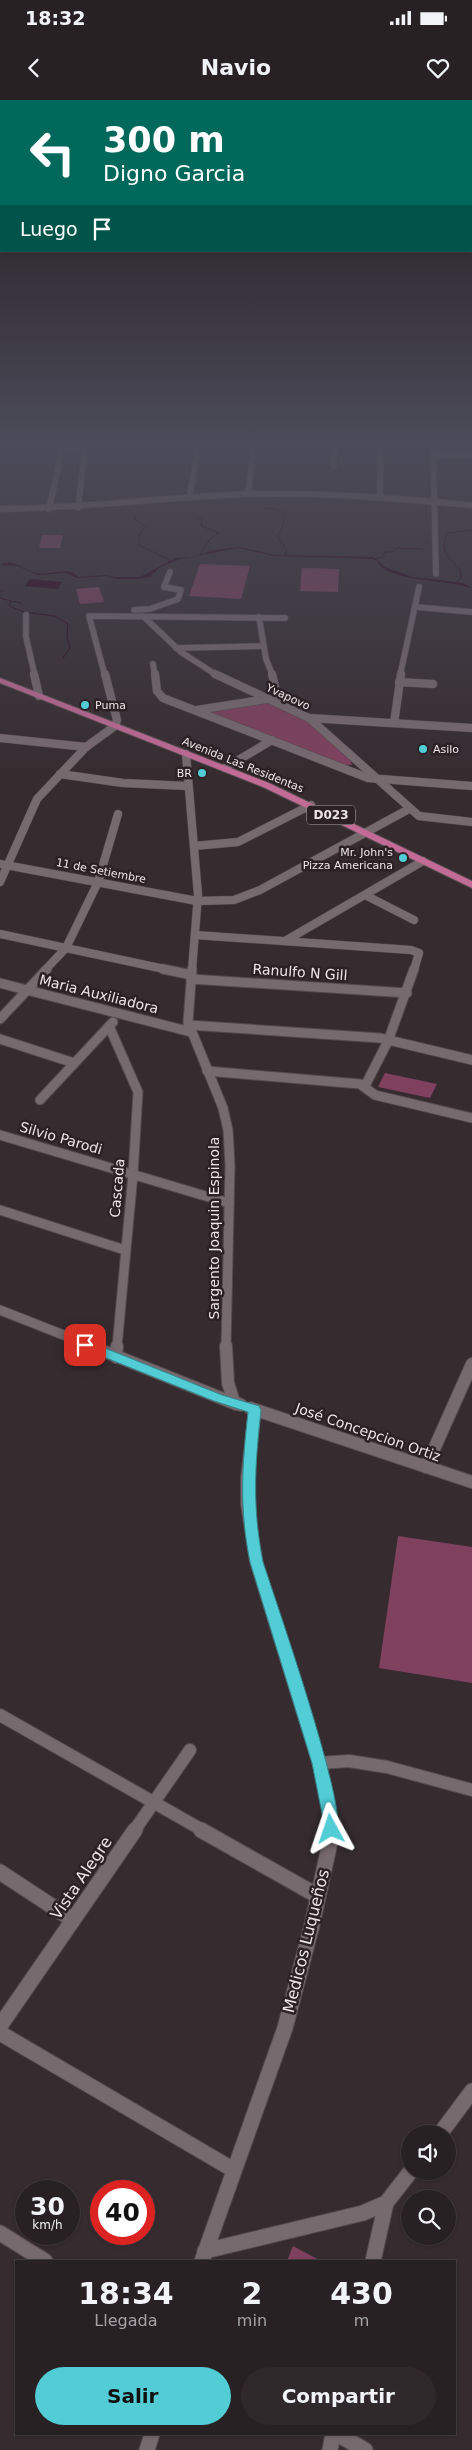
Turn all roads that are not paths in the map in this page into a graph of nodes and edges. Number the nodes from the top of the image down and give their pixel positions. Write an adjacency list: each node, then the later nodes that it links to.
1 (436, 555): 3 (street)
2 (170, 572): 8 (street)
3 (436, 574)
4 (419, 587): 5 (street)
5 (416, 607): 6 (street); 16 (street)
6 (472, 612)
7 (26, 615): 18 (street)
8 (105, 616): 9 (street); 24 (street)
9 (143, 616): 10 (street); 13 (street, Yvapovo)
10 (258, 617): 11 (street); 12 (street)
11 (285, 618)
12 (264, 646): 13 (street); 20 (street)
13 (176, 648): 19 (street, Yvapovo)
14 (153, 664): 21 (street)
15 (0, 680): 18 (main road, Avenida Las Residentas / D023)
16 (399, 682): 17 (street); 23 (street)
17 (434, 684)
18 (39, 696): 24 (main road, Avenida Las Residentas / D023)
19 (268, 698): 20 (street, Yvapovo); 21 (street)
20 (278, 700): 22 (street, Yvapovo)
21 (196, 710): 27 (street)
22 (309, 718): 23 (street); 32 (street, Yvapovo)
23 (394, 723): 25 (street)
24 (115, 726): 28 (street); 29 (main road, Avenida Las Residentas / D023)
25 (472, 728)
26 (0, 738): 28 (street)
27 (272, 740): 30 (street); 32 (street)
28 (86, 747): 31 (street)
29 (186, 754): 30 (main road, Avenida Las Residentas / D023); 33 (street, Sargento Joaquin Espinola)
30 (225, 768): 35 (main road, Avenida Las Residentas / D023)
31 (60, 774): 33 (street); 43 (street)
32 (377, 779): 34 (street); 36 (street, Yvapovo)
33 (187, 786): 40 (street, Sargento Joaquin Espinola)
34 (472, 786)
35 (310, 805): 39 (main road, Avenida Las Residentas / D023); 40 (street)
36 (410, 809): 38 (street, Yvapovo); 39 (street, 11 de Setiembre)
37 (118, 814): 45 (street)
38 (472, 822)
39 (366, 833): 41 (main road, Avenida Las Residentas / D023); 48 (street, 11 de Setiembre)
40 (194, 846): 48 (street, Sargento Joaquin Espinola)
41 (423, 861): 46 (main road, Avenida Las Residentas / D023); 47 (street)
42 (0, 864): 43 (street, 11 de Setiembre)
43 (9, 866): 44 (street); 45 (street, 11 de Setiembre)
44 (0, 882)
45 (98, 882): 48 (street, 11 de Setiembre); 53 (street)
46 (472, 885)
47 (365, 894): 49 (street); 52 (street)
48 (197, 901): 51 (street, Sargento Joaquin Espinola)
49 (414, 920)
50 (0, 934): 53 (street, Ranulfo N Gill)
51 (195, 935): 52 (street); 54 (street, Sargento Joaquin Espinola)
52 (285, 941): 57 (street)
53 (66, 948): 54 (street, Ranulfo N Gill); 56 (street)
54 (192, 977): 57 (street, Ranulfo N Gill); 61 (street, Sargento Joaquin Espinola)
55 (0, 983): 56 (street, Maria Auxiliadora)
56 (27, 990): 58 (street, Maria Auxiliadora); 59 (street)
57 (407, 993): 63 (street)
58 (120, 1014): 60 (street); 61 (street, Maria Auxiliadora)
59 (0, 1019)
60 (109, 1026): 65 (street); 71 (street, Cascada)
61 (190, 1029): 63 (street, Maria Auxiliadora); 66 (street, Sargento Joaquin Espinola)
62 (0, 1039): 65 (street)
63 (388, 1041): 64 (street, Maria Auxiliadora); 67 (street)
64 (472, 1060)
65 (74, 1063): 68 (street)
66 (207, 1071): 67 (street); 72 (street, Sargento Joaquin Espinola)
67 (365, 1086): 69 (street)
68 (40, 1100)
69 (472, 1118)
70 (0, 1135): 71 (street, Silvio Parodi)
71 (133, 1174): 72 (street, Silvio Parodi); 74 (street, Cascada)
72 (229, 1203): 78 (street, Sargento Joaquin Espinola)
73 (0, 1210): 74 (street)
74 (125, 1250): 76 (street, Cascada)
75 (0, 1310): 76 (street, José Concepcion Ortiz)
76 (116, 1357): 78 (street, José Concepcion Ortiz)
77 (472, 1364): 80 (street)
78 (241, 1406): 79 (street, José Concepcion Ortiz)
79 (255, 1410): 80 (street, José Concepcion Ortiz); 84 (street, Medicos Luqueños)
80 (426, 1467): 81 (street, José Concepcion Ortiz)
81 (472, 1482)
82 (0, 1715): 86 (street)
83 (190, 1750): 86 (street, Vista Alegre)
84 (319, 1763): 85 (street); 88 (street, Medicos Luqueños)
85 (472, 1790)
86 (154, 1802): 88 (street); 89 (street, Vista Alegre)
87 (0, 1872): 89 (street)
88 (318, 1896): 94 (street, Medicos Luqueños)
89 (73, 1920): 90 (street, Vista Alegre)
90 (0, 2026)
91 (0, 2033): 94 (street)
92 (472, 2091): 93 (street)
93 (447, 2125)
94 (232, 2168): 98 (street, Medicos Luqueños)
95 (404, 2180): 96 (street)
96 (386, 2203): 98 (street); 100 (street)
97 (0, 2233): 99 (street)
98 (203, 2256)
99 (43, 2260)
100 (372, 2260)
101 (152, 2435): 104 (street)
102 (333, 2435): 105 (street)
103 (339, 2435): 106 (street)
104 (147, 2450)
105 (330, 2450)
106 (365, 2450)

